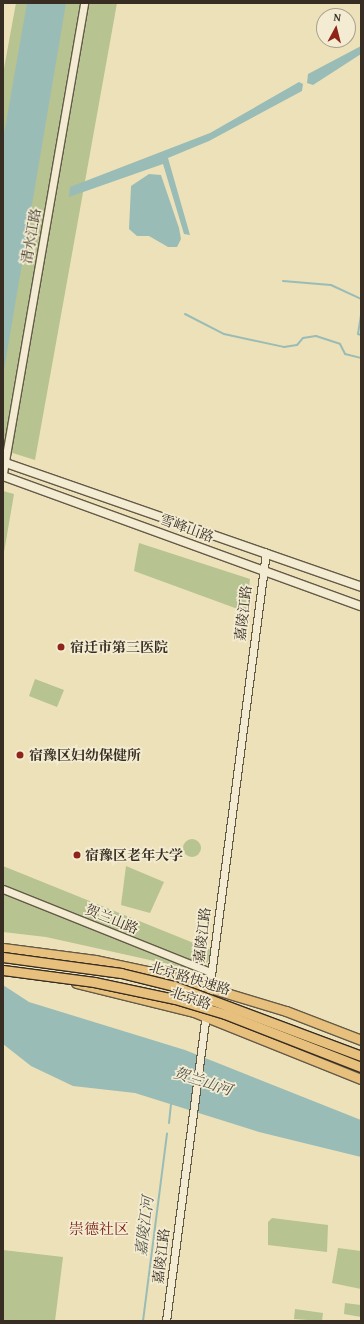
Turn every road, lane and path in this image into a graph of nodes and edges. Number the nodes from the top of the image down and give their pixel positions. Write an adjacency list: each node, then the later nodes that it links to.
1 (84, 3): 2 (street, 清水江路)
2 (4, 462): 3 (street, 清水江路); 5 (main road, 雪峰山路)
3 (3, 473)
4 (3, 476): 6 (main road, 雪峰山路)
5 (266, 552): 6 (street, 嘉陵江路); 7 (main road, 雪峰山路)
6 (261, 569): 8 (main road, 雪峰山路); 13 (street, 嘉陵江路)
7 (361, 587)
8 (361, 606)
9 (3, 889): 13 (street, 贺兰山路)
10 (3, 948): 14 (main road, 北京路)
11 (3, 957): 17 (main road, 北京路快速路, bridge)
12 (3, 971): 15 (main road, 北京路); 18 (main road, 北京路快速路, bridge)
13 (211, 972): 14 (street, 嘉陵江路)
14 (208, 988): 15 (street, 嘉陵江路); 16 (main road, 北京路)
15 (205, 1016): 19 (main road, 北京路); 20 (street, 嘉陵江路)
16 (361, 1040)
17 (361, 1056)
18 (361, 1067)
19 (361, 1079)
20 (166, 1321)

